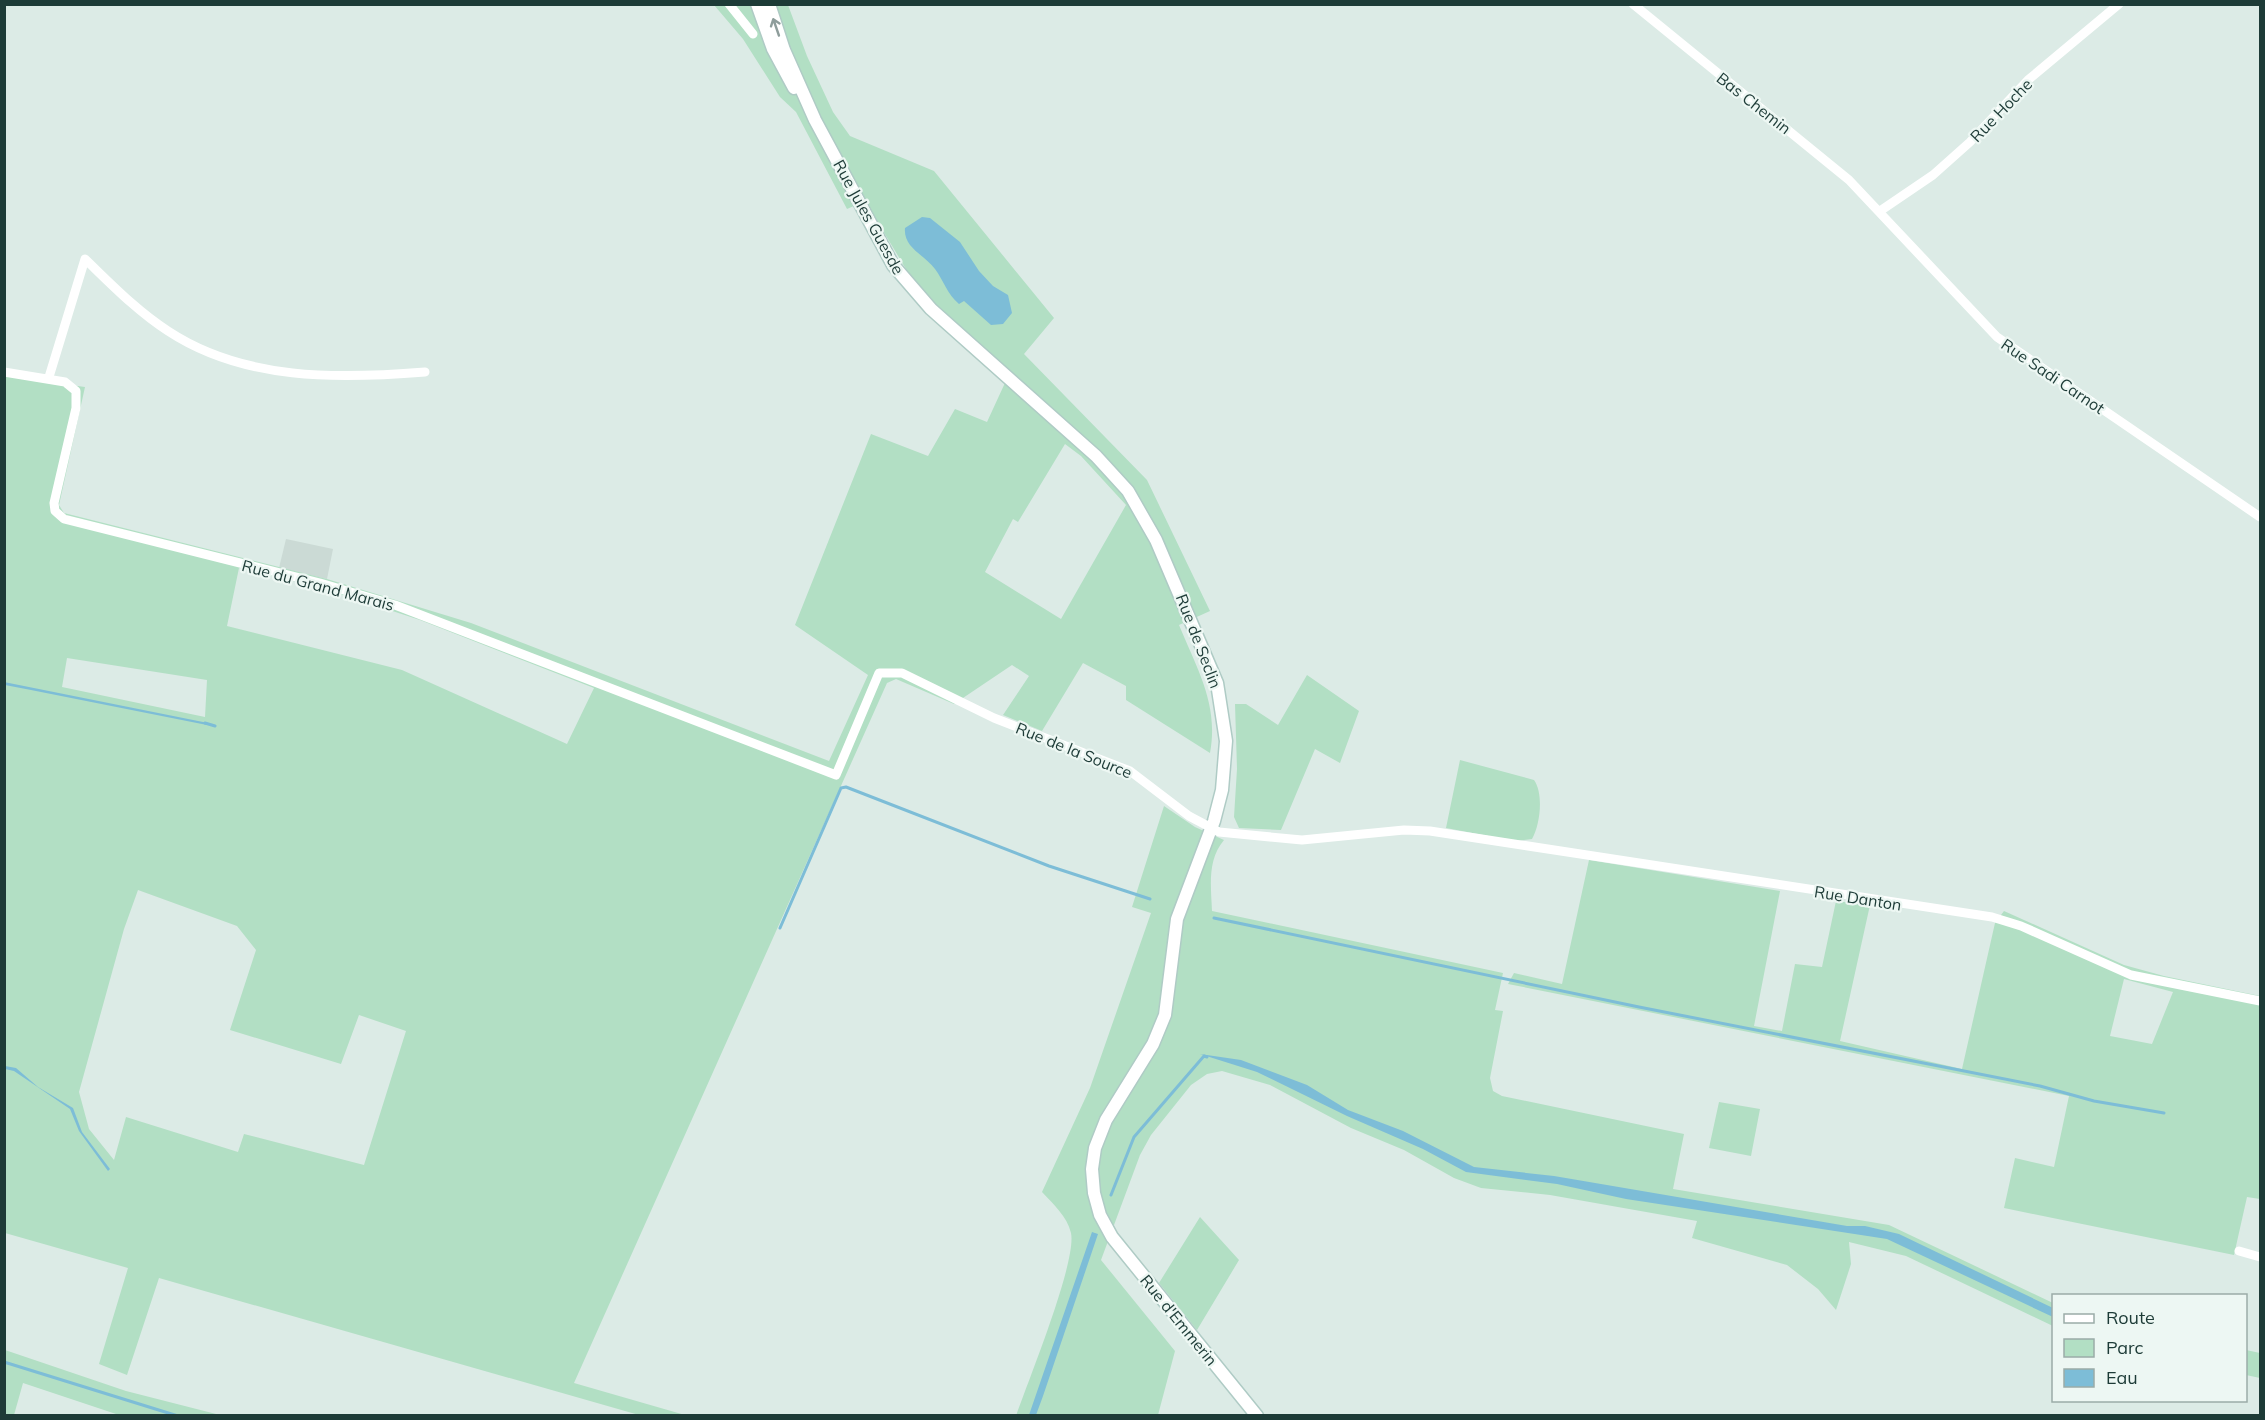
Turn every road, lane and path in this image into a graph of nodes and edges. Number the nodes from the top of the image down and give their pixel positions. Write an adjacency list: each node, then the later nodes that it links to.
1 (729, 4): 6 (street)
2 (757, 4): 7 (main road, Rue Jules Guesde)
3 (769, 4): 7 (main road, Rue Jules Guesde, one-way to 3)
4 (1633, 4): 8 (street, Bas Chemin)
5 (2119, 4): 8 (street, Rue Hoche)
6 (753, 34)
7 (815, 120): 9 (main road, Rue Jules Guesde)
8 (1876, 207): 13 (street, Rue Sadi Carnot)
9 (931, 309): 15 (main road, Rue de Seclin)
10 (4, 372): 12 (street)
11 (425, 372): 12 (street)
12 (49, 377): 14 (street, Rue du Grand Marais)
13 (2260, 517)
14 (836, 775): 15 (street, Rue de la Source)
15 (1211, 829): 16 (street, Rue de la Source); 18 (main road, Rue de Seclin)
16 (1444, 833): 17 (street, Rue Danton)
17 (2260, 1001)
18 (1104, 1223): 21 (main road, Rue d'Emmerin)
19 (2239, 1251): 20 (street)
20 (2260, 1257)
21 (1257, 1416)

